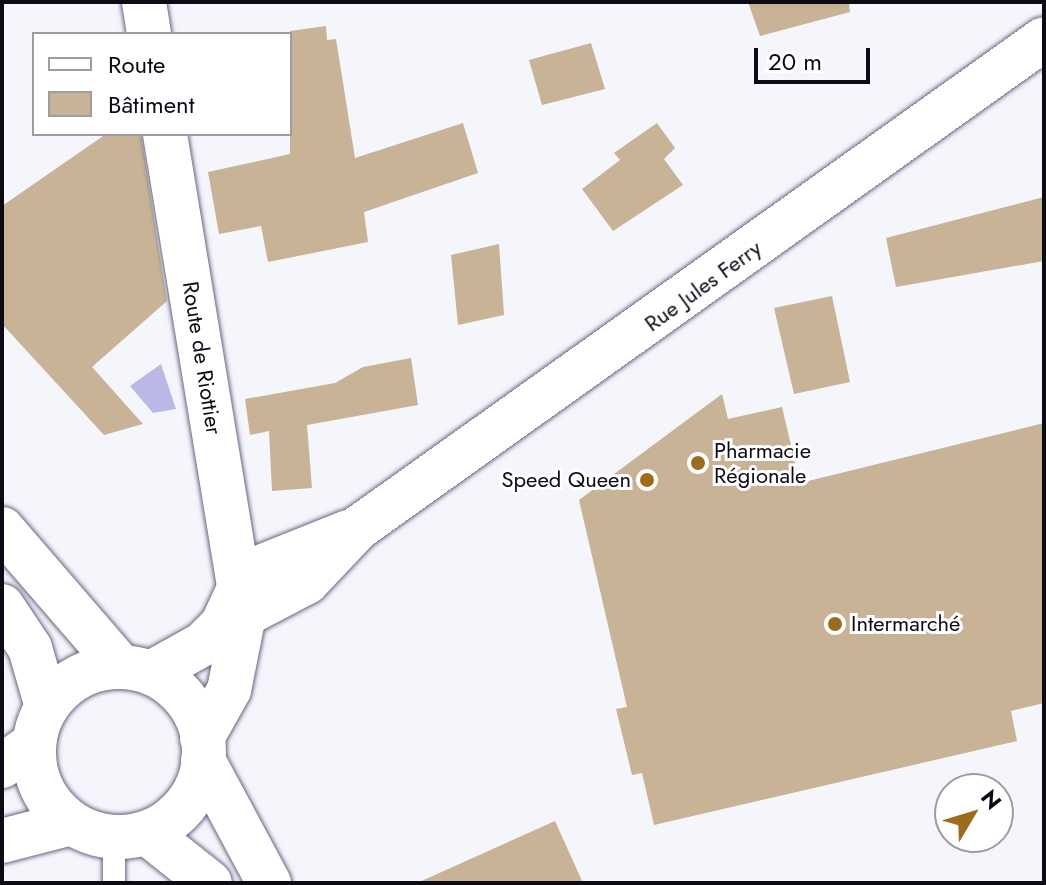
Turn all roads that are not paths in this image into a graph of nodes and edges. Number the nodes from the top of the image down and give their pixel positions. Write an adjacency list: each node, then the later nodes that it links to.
1 (144, 2): 2 (main road)
2 (149, 32)
3 (1044, 39): 6 (main road, Rue Jules Ferry)
4 (165, 136): 6 (main road, Route de Riottier)
5 (2, 529): 8 (main road)
6 (242, 590): 8 (main road); 10 (main road, Route de Riottier)
7 (2, 606): 9 (main road)
8 (136, 670): 9 (main road); 10 (main road)
9 (28, 739): 11 (main road)
10 (203, 749): 12 (main road); 16 (main road)
11 (71, 823): 12 (main road); 13 (main road)
12 (130, 835): 14 (lane); 15 (main road)
13 (2, 841)
14 (114, 883)
15 (210, 883)
16 (269, 883)

